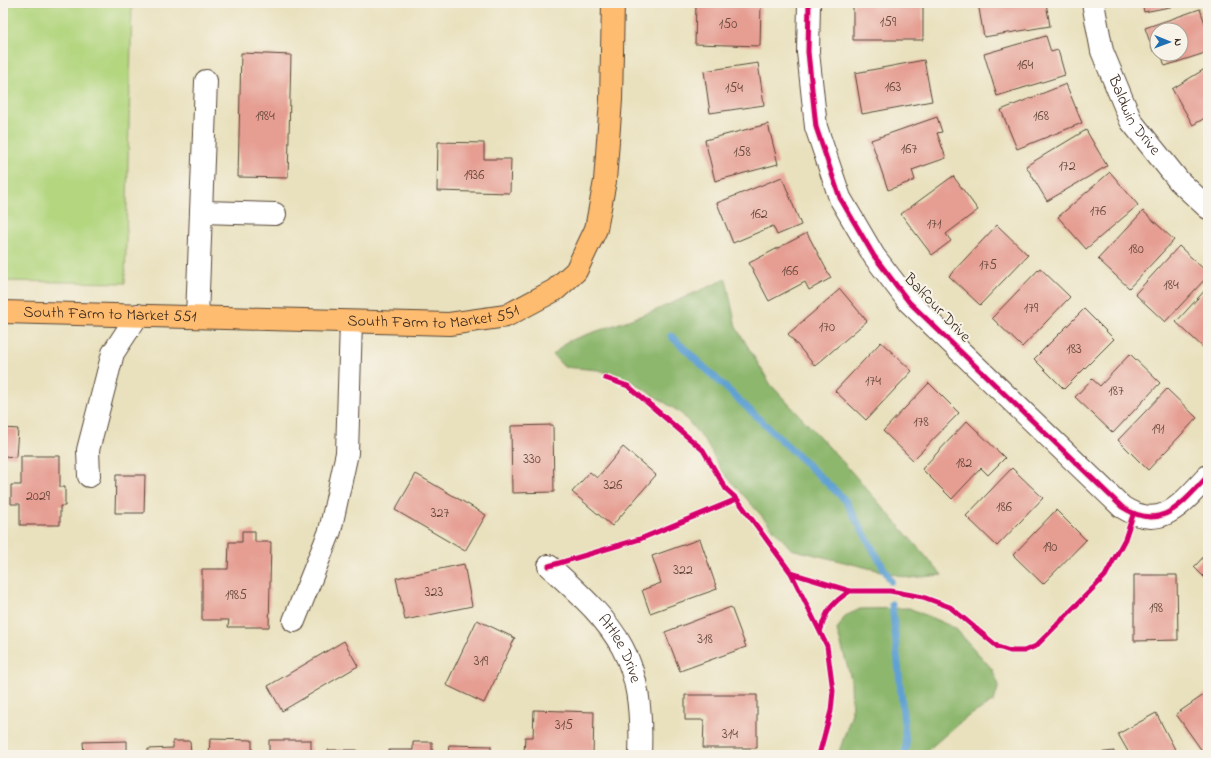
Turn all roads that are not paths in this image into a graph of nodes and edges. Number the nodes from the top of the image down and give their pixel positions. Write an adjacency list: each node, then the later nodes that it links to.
1 (613, 3): 11 (main road, South Farm to Market 551)
2 (809, 3): 13 (street, Balfour Drive)
3 (1093, 3): 5 (street, Baldwin Drive)
4 (206, 81): 6 (street)
5 (1208, 208)
6 (201, 212): 7 (street); 10 (street)
7 (275, 214)
8 (3, 312): 9 (main road, South Farm to Market 551)
9 (138, 315): 10 (main road, South Farm to Market 551); 12 (street)
10 (197, 317): 11 (main road, South Farm to Market 551)
11 (351, 322): 15 (street)
12 (89, 476)
13 (1208, 476)
14 (549, 566): 16 (street, Attlee Drive)
15 (294, 621)
16 (640, 755)

